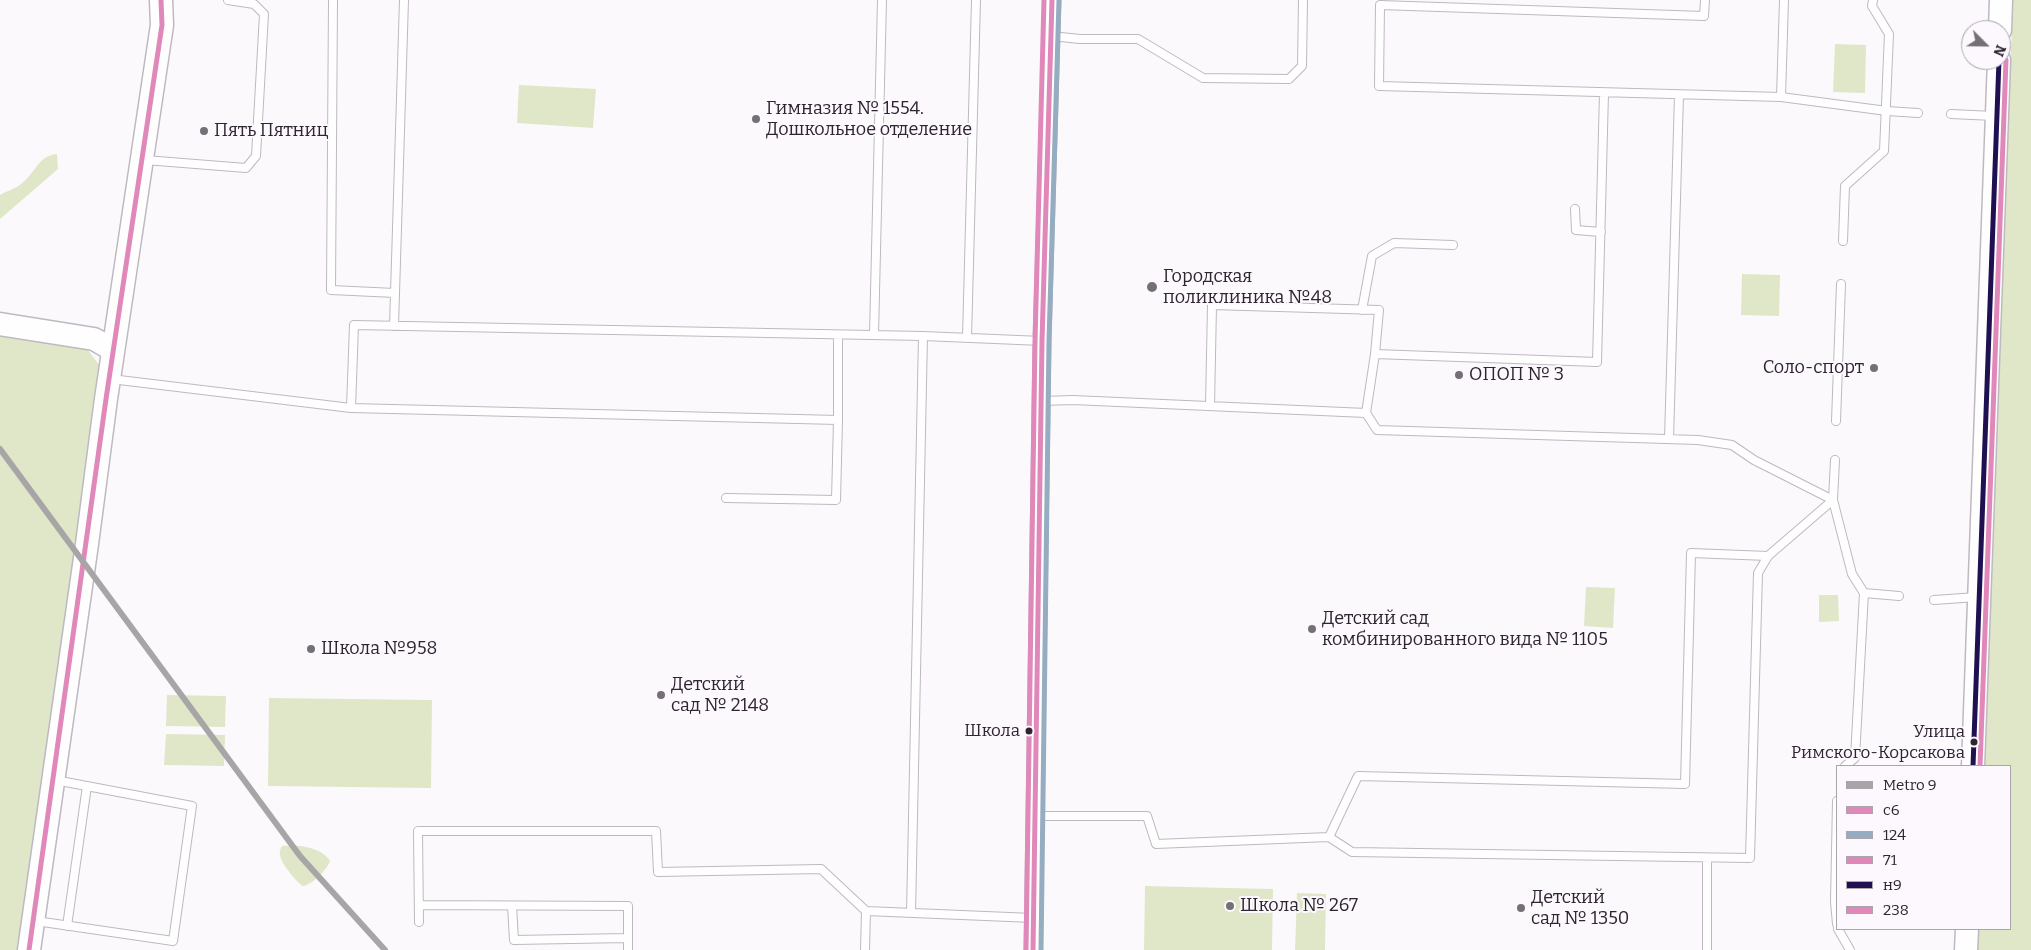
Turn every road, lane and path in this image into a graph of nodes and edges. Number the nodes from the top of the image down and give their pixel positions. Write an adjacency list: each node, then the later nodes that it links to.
1 (161, 0): 23 (main road)
2 (228, 0): 23 (lane)
3 (334, 0): 29 (lane)
4 (404, 0): 29 (lane)
5 (882, 0): 34 (lane)
6 (976, 0): 36 (lane)
7 (1052, 0): 14 (street)
8 (1303, 0): 14 (lane)
9 (1705, 0): 16 (lane)
10 (1784, 0): 18 (lane)
11 (1873, 0): 19 (lane)
12 (2001, 0): 13 (main road)
13 (2000, 20)
14 (1051, 36): 37 (street)
15 (2000, 70): 22 (main road)
16 (1604, 93): 17 (lane); 25 (lane)
17 (1680, 95): 18 (lane); 47 (lane)
18 (1781, 97): 19 (lane)
19 (1887, 111): 20 (lane); 26 (lane)
20 (1918, 113)
21 (1951, 114): 22 (lane)
22 (1998, 116): 54 (main road)
23 (143, 160): 38 (main road)
24 (1575, 209): 25 (lane)
25 (1601, 232): 39 (lane)
26 (1843, 241)
27 (1453, 246): 30 (lane)
28 (1841, 284): 46 (lane)
29 (395, 293): 32 (lane)
30 (1362, 310): 39 (lane); 42 (lane)
31 (0, 324): 38 (main road)
32 (394, 326): 33 (lane); 43 (lane)
33 (838, 335): 34 (lane); 45 (lane)
34 (874, 336): 35 (lane)
35 (923, 336): 36 (lane); 67 (lane)
36 (967, 338): 37 (lane)
37 (1042, 341): 41 (street)
38 (113, 350): 40 (main road)
39 (1375, 354): 44 (lane)
40 (109, 379): 43 (lane); 58 (main road)
41 (1041, 401): 42 (lane); 60 (street)
42 (1210, 406): 44 (lane)
43 (351, 408): 45 (lane)
44 (1366, 414): 47 (lane)
45 (838, 420): 49 (lane)
46 (1836, 421)
47 (1669, 439): 50 (lane)
48 (1835, 460): 50 (lane)
49 (726, 498)
50 (1833, 500): 51 (lane); 52 (lane)
51 (1768, 556): 61 (lane); 63 (lane)
52 (1864, 593): 53 (lane); 56 (lane)
53 (1899, 596)
54 (1979, 597): 55 (lane); 57 (main road)
55 (1934, 600)
56 (1845, 765)
57 (1973, 765)
58 (54, 780): 59 (lane); 70 (main road)
59 (87, 786): 72 (lane); 72 (lane)
60 (1036, 816): 61 (lane); 69 (street)
61 (1329, 836): 63 (lane)
62 (1836, 852): 68 (lane)
63 (1708, 858): 80 (lane)
64 (419, 905): 65 (lane); 66 (lane); 71 (lane)
65 (512, 906): 75 (lane); 75 (lane)
66 (866, 911): 67 (lane); 78 (lane)
67 (911, 913): 69 (lane)
68 (1836, 913)
69 (1033, 918): 79 (street)
70 (34, 920): 72 (lane); 76 (main road)
71 (419, 922)
72 (67, 926)
73 (1839, 930): 81 (lane)
74 (1967, 930): 82 (main road)
75 (628, 938): 77 (lane)
76 (29, 950)
77 (628, 950)
78 (865, 950)
79 (1033, 950)
80 (1706, 950)
81 (1850, 950)
82 (1966, 950)

